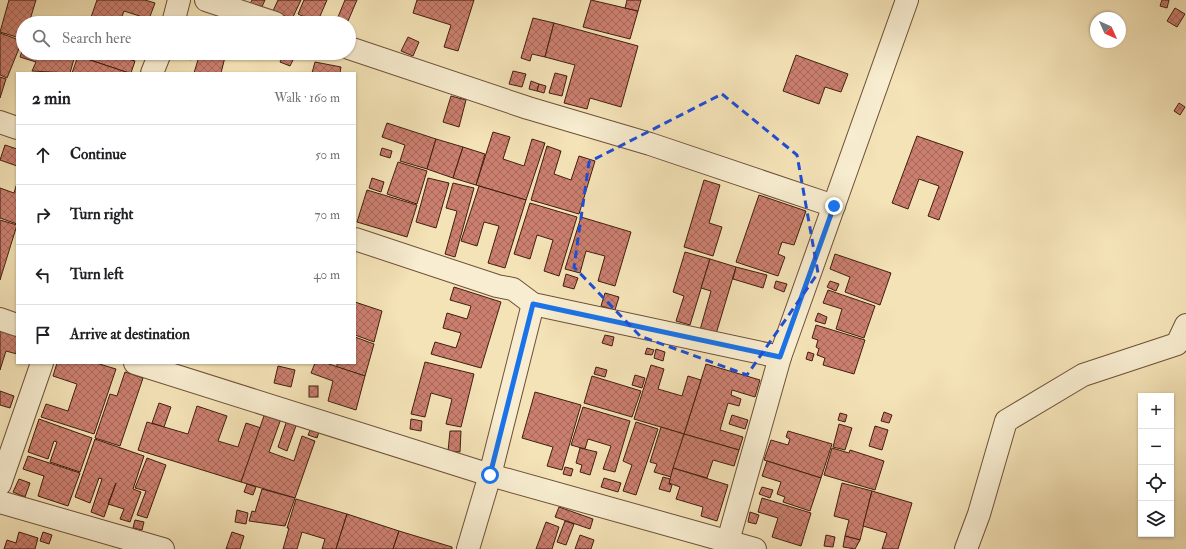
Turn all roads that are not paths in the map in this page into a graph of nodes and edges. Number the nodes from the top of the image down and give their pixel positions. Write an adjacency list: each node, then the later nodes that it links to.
1 (179, 0): 4 (street)
2 (206, 0): 5 (street)
3 (907, 0): 11 (street)
4 (175, 16)
5 (254, 16)
6 (356, 50): 11 (street)
7 (157, 60): 8 (street)
8 (152, 72)
9 (0, 122): 10 (street)
10 (16, 128)
11 (834, 206): 17 (street)
12 (356, 239): 13 (street)
13 (533, 304): 17 (street); 20 (street)
14 (0, 319): 15 (street)
15 (16, 325)
16 (1186, 325): 27 (street)
17 (780, 357): 23 (street)
18 (42, 364): 21 (street)
19 (138, 364): 20 (street)
20 (490, 475): 23 (street); 25 (street)
21 (0, 484)
22 (0, 502): 24 (street)
23 (728, 541): 26 (street)
24 (163, 549)
25 (468, 549)
26 (755, 549)
27 (966, 549)

